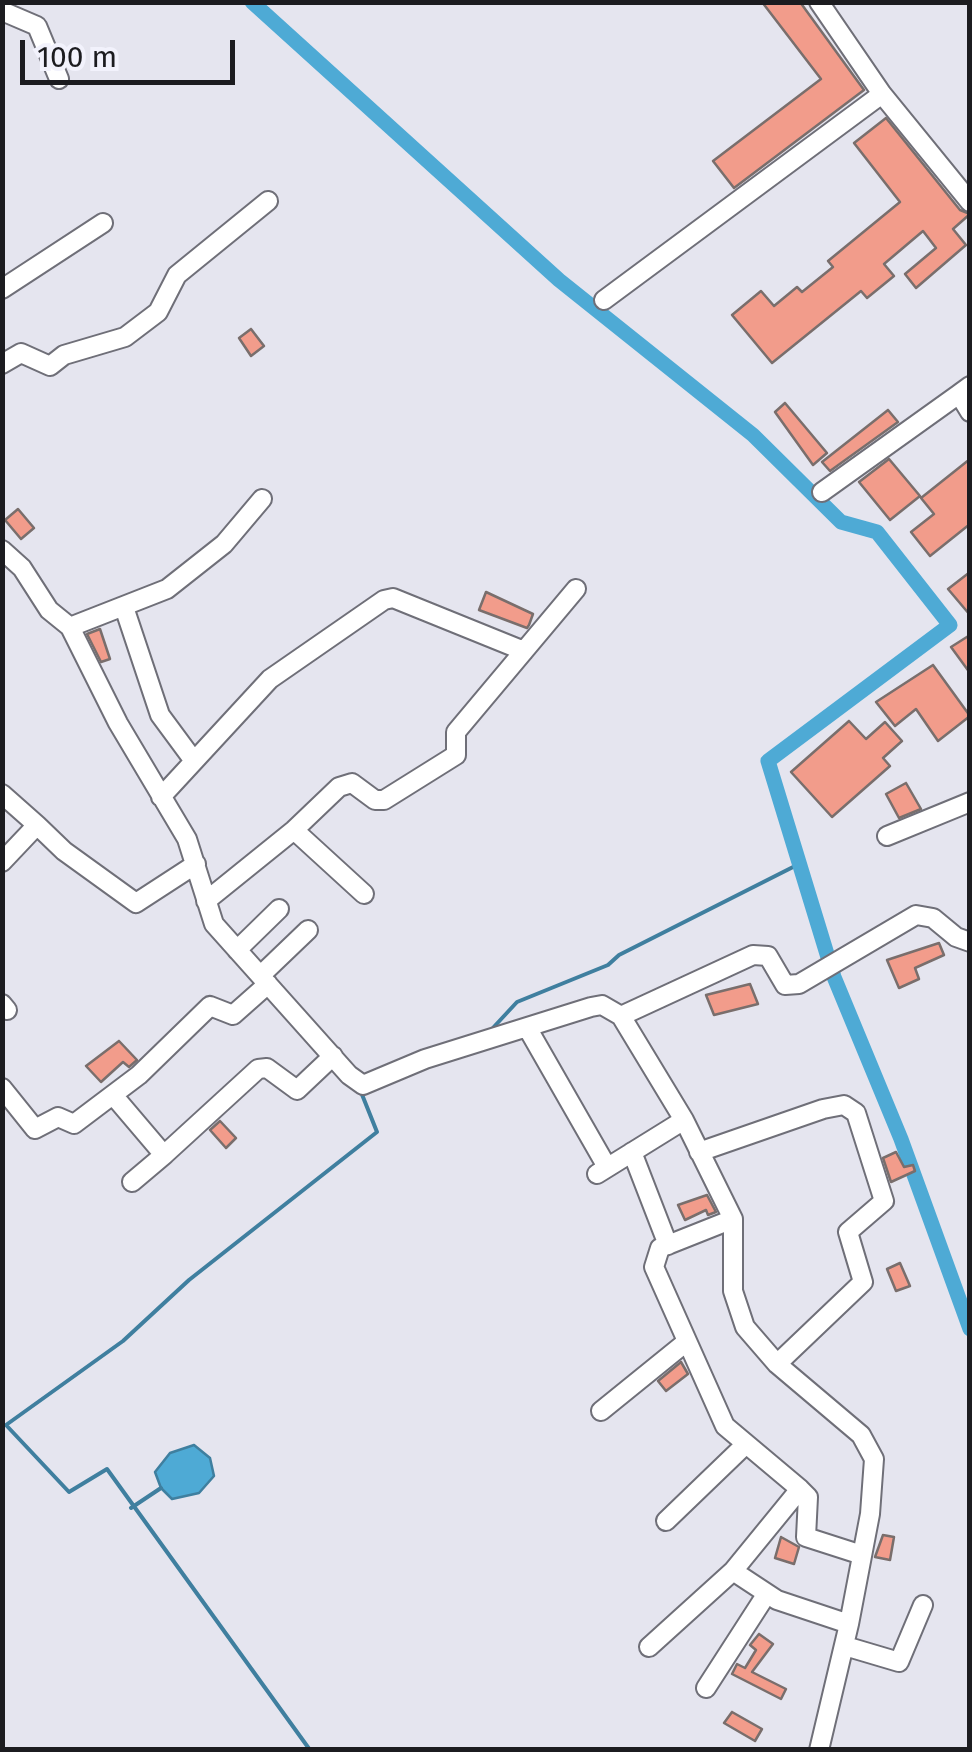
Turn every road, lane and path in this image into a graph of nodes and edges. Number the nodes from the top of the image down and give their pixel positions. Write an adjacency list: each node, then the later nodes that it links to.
1 (819, 2): 4 (street)
2 (2, 12): 3 (street)
3 (59, 79)
4 (882, 94): 6 (street); 9 (street)
5 (268, 201): 10 (street)
6 (970, 202)
7 (103, 223): 8 (street)
8 (2, 290)
9 (604, 300)
10 (2, 364)
11 (964, 390): 12 (street); 13 (street)
12 (970, 412)
13 (822, 492)
14 (262, 499): 17 (street)
15 (2, 550): 18 (street)
16 (576, 589): 19 (street)
17 (124, 608): 18 (street); 20 (street)
18 (70, 627): 22 (street)
19 (524, 650): 20 (street); 25 (street)
20 (194, 761): 22 (street)
21 (2, 794): 24 (street)
22 (160, 797): 28 (street)
23 (970, 802): 26 (street)
24 (37, 825): 27 (street); 28 (street)
25 (294, 830): 29 (street); 30 (street)
26 (887, 836)
27 (2, 862)
28 (196, 864): 30 (street)
29 (364, 894)
30 (206, 900): 34 (street)
31 (280, 909): 34 (street)
32 (308, 930): 35 (street)
33 (970, 942): 36 (street)
34 (237, 950): 35 (street)
35 (264, 980): 38 (street); 40 (street)
36 (621, 1016): 37 (street); 41 (street)
37 (528, 1029): 38 (street); 42 (street)
38 (333, 1056): 44 (street)
39 (2, 1088): 40 (street)
40 (113, 1095): 44 (street)
41 (684, 1120): 42 (street); 43 (street)
42 (632, 1152): 47 (street)
43 (698, 1152): 46 (street); 49 (street)
44 (164, 1155): 45 (street)
45 (132, 1182)
46 (733, 1219): 47 (street); 49 (street)
47 (668, 1245): 48 (street)
48 (685, 1344): 50 (street); 51 (street)
49 (777, 1364): 54 (street)
50 (602, 1411)
51 (746, 1444): 52 (street); 53 (street)
52 (800, 1489): 54 (street); 55 (street)
53 (666, 1521)
54 (862, 1555): 58 (street)
55 (732, 1571): 56 (street); 60 (street)
56 (766, 1596): 58 (street); 61 (street)
57 (923, 1605): 59 (street)
58 (849, 1624): 59 (street)
59 (845, 1646): 62 (street)
60 (649, 1647)
61 (706, 1688)
62 (819, 1750)

